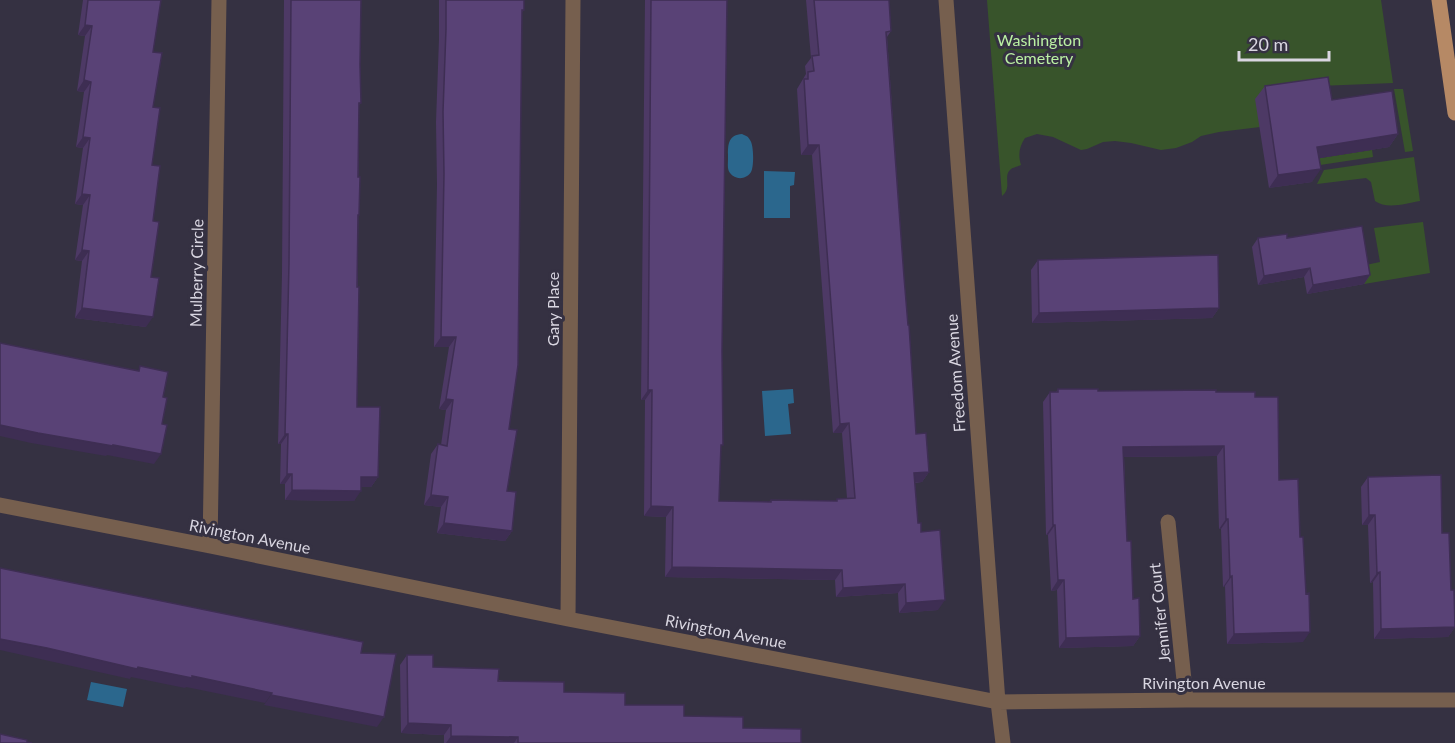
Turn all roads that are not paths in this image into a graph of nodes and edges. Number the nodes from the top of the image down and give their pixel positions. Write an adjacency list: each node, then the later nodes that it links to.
1 (219, 0): 8 (street, Mulberry Circle)
2 (573, 0): 9 (street, Gary Place)
3 (946, 0): 12 (street, Freedom Avenue)
4 (1439, 0): 5 (main road)
5 (1455, 113)
6 (0, 505): 8 (street, Rivington Avenue)
7 (1168, 522): 10 (street, Jennifer Court)
8 (210, 546): 9 (street, Rivington Avenue)
9 (568, 619): 12 (street, Rivington Avenue)
10 (1186, 700): 11 (street, Rivington Avenue); 12 (street, Rivington Avenue)
11 (1455, 700)
12 (998, 702): 13 (street, Freedom Avenue)
13 (1003, 743)

